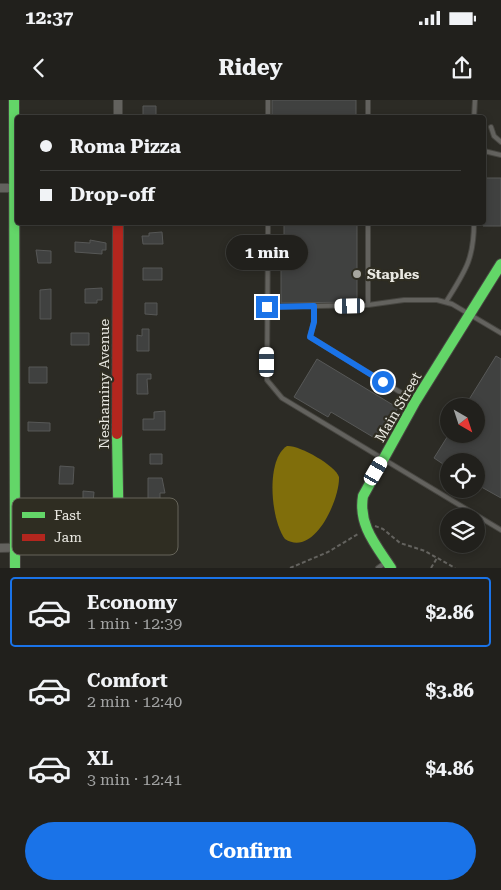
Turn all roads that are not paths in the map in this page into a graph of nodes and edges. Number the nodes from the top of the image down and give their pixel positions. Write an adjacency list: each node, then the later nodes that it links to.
1 (14, 100): 12 (street)
2 (118, 100): 6 (street)
3 (268, 100): 7 (lane)
4 (368, 100): 8 (lane)
5 (475, 100): 9 (lane)
6 (118, 115)
7 (268, 115)
8 (368, 115)
9 (474, 115)
10 (491, 127): 11 (lane)
11 (501, 142)
12 (15, 144)
13 (486, 151): 14 (lane)
14 (501, 155)
15 (0, 188): 16 (street)
16 (15, 188)
17 (16, 225): 31 (street)
18 (118, 225): 32 (street, Neshaminy Avenue)
19 (268, 225): 26 (lane)
20 (368, 225): 24 (lane)
21 (474, 225): 23 (lane)
22 (501, 264): 27 (street, Main Street)
23 (446, 302): 24 (lane); 27 (lane)
24 (368, 305): 25 (lane)
25 (314, 306): 26 (lane); 29 (lane)
26 (267, 307): 30 (lane)
27 (470, 314): 28 (lane); 29 (street, Main Street)
28 (501, 333)
29 (415, 402): 30 (street, Main Street)
30 (383, 459): 33 (lane); 35 (street, Main Street)
31 (15, 498)
32 (119, 498)
33 (501, 530)
34 (15, 555): 36 (street)
35 (389, 564): 37 (lane)
36 (15, 568)
37 (378, 568)

